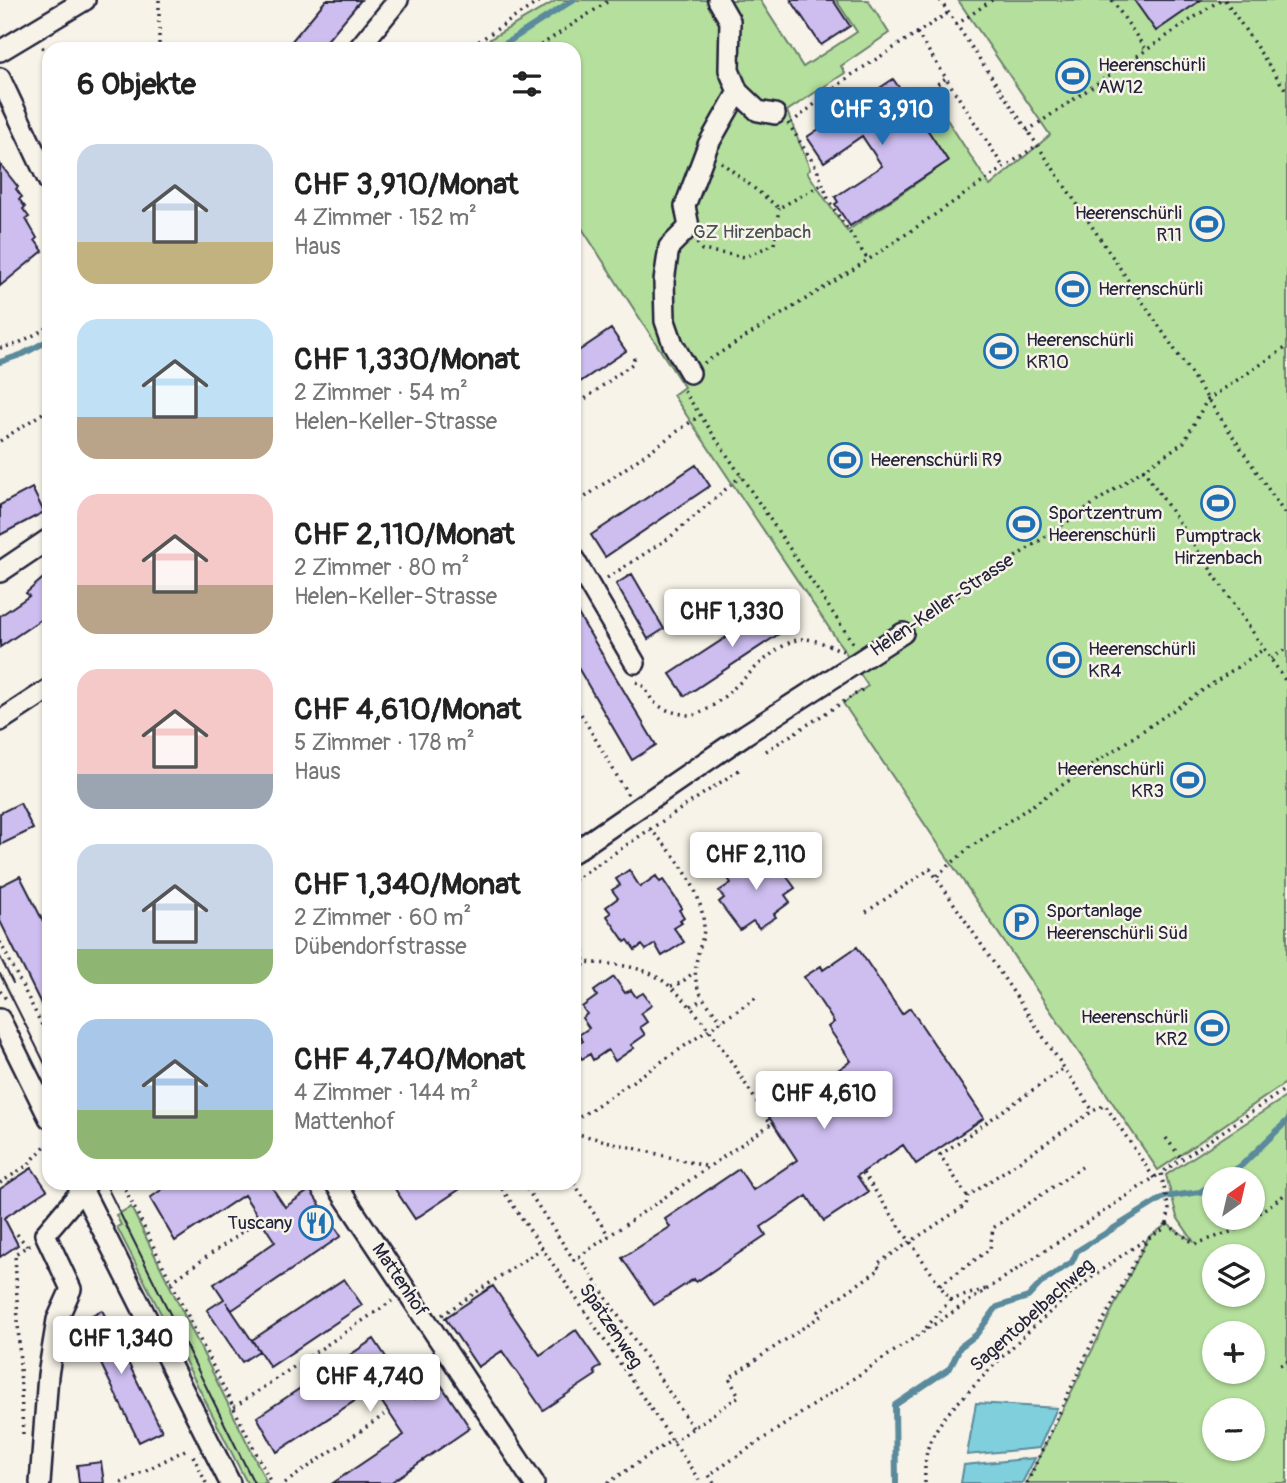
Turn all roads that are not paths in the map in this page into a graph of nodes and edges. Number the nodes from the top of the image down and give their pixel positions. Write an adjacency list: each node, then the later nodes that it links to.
1 (85, 0): 5 (street)
2 (398, 0): 4 (street)
3 (718, 0): 7 (street)
4 (364, 42)
5 (0, 51)
6 (0, 79): 8 (street)
7 (738, 92): 9 (street); 11 (street)
8 (7, 108): 10 (street)
9 (782, 119)
10 (42, 170)
11 (690, 373)
12 (42, 544): 13 (street)
13 (0, 572)
14 (581, 572): 16 (street)
15 (903, 633): 19 (street, Helen-Keller-Strasse)
16 (634, 672)
17 (42, 694): 18 (street)
18 (0, 721)
19 (581, 847)
20 (6, 1013): 21 (street)
21 (42, 1101)
22 (79, 1190): 25 (street)
23 (85, 1190): 26 (street)
24 (340, 1190): 27 (street, Mattenhof)
25 (40, 1483)
26 (230, 1483)
27 (534, 1483)

